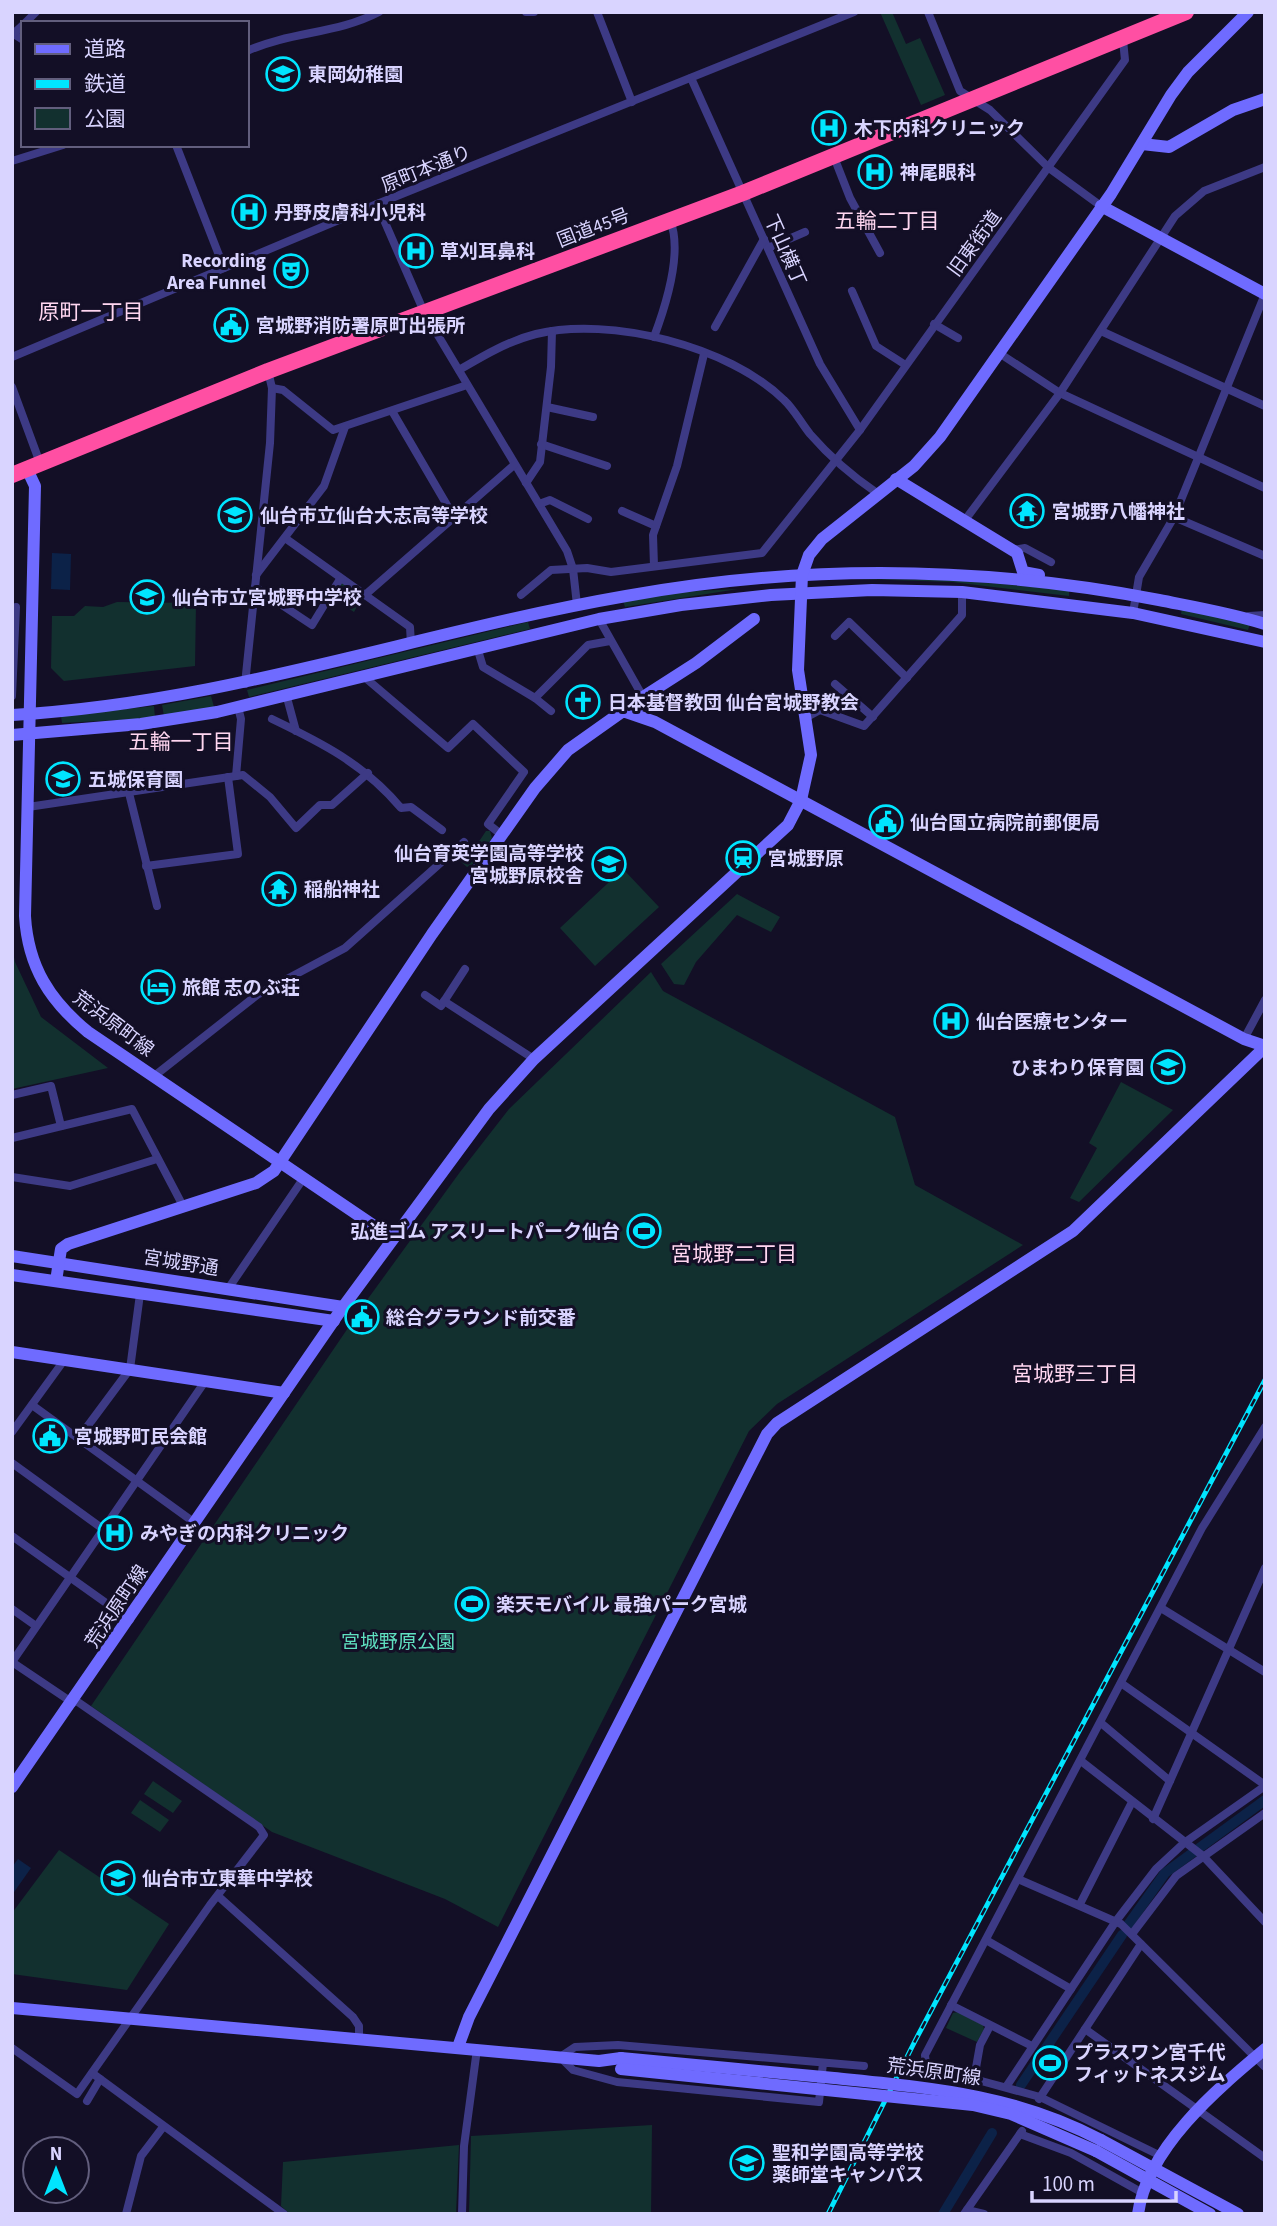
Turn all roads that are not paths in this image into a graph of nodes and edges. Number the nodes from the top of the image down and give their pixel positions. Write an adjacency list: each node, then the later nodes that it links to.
1 (379, 12): 11 (street)
2 (526, 12): 3 (street)
3 (534, 12)
4 (597, 12): 15 (street)
5 (854, 12): 12 (street, 原町本通り)
6 (928, 12): 14 (street)
7 (1186, 12): 9 (highway, 国道45号)
8 (1248, 12): 16 (street)
9 (1160, 18): 10 (highway, 国道45号)
10 (1123, 40): 14 (highway, 国道45号); 22 (street, 旧東街道)
11 (248, 51)
12 (691, 78): 15 (street, 原町本通り); 23 (street, 下山横丁)
13 (1265, 99): 16 (street)
14 (972, 101): 19 (highway, 国道45号); 22 (street)
15 (632, 103): 24 (street, 原町本通り)
16 (1142, 144): 25 (street)
17 (57, 147): 20 (street)
18 (178, 147): 31 (street)
19 (834, 157): 23 (highway, 国道45号); 30 (street)
20 (12, 161)
21 (1265, 167): 28 (street)
22 (1049, 168): 25 (street); 35 (street, 旧東街道)
23 (743, 193): 26 (highway, 国道45号); 29 (street, 下山横丁)
24 (377, 204): 31 (street, 原町本通り); 34 (street)
25 (1101, 206): 28 (street); 41 (street)
26 (670, 220): 34 (highway, 国道45号); 39 (street)
27 (805, 232): 29 (street)
28 (1160, 237): 33 (street); 38 (street)
29 (766, 244): 36 (street); 57 (street, 下山横丁)
30 (880, 253)
31 (224, 268): 43 (street, 原町本通り)
32 (852, 291): 44 (street)
33 (1265, 294): 50 (street)
34 (424, 312): 45 (street); 46 (highway, 国道45号)
35 (934, 324): 40 (street); 44 (street, 旧東街道)
36 (715, 327)
37 (551, 331): 39 (street); 45 (street); 53 (street)
38 (1101, 331): 50 (street); 51 (street)
39 (654, 337): 42 (street)
40 (958, 338)
41 (999, 353): 51 (street); 64 (street)
42 (704, 354): 60 (street); 74 (street)
43 (12, 357)
44 (904, 364): 57 (street, 旧東街道)
45 (458, 370): 47 (street)
46 (268, 371): 49 (street); 63 (highway, 国道45号)
47 (467, 385): 54 (street); 61 (street)
48 (12, 387): 63 (street)
49 (272, 388): 56 (street); 82 (street)
50 (1227, 388): 52 (street); 59 (street)
51 (1060, 393): 59 (street); 73 (street)
52 (1265, 406)
53 (547, 407): 55 (street); 58 (street)
54 (393, 411): 56 (street); 70 (street)
55 (593, 417)
56 (345, 427): 75 (street)
57 (860, 430): 60 (street, 旧東街道)
58 (541, 444): 62 (street); 65 (street)
59 (1198, 458): 66 (street); 71 (street)
60 (835, 461): 67 (street); 79 (street, 旧東街道)
61 (514, 465): 65 (street); 70 (street)
62 (607, 466)
63 (27, 469): 116 (street, 荒浜原町線)
64 (896, 479): 67 (street); 73 (street)
65 (526, 483): 68 (street)
66 (1265, 488)
67 (877, 493): 83 (street)
68 (539, 504): 72 (street); 80 (street)
69 (622, 511): 74 (street)
70 (454, 517): 89 (street)
71 (1174, 517): 77 (street); 91 (street)
72 (588, 519)
73 (965, 520): 76 (street)
74 (656, 526): 79 (street)
75 (285, 538): 82 (street); 84 (street)
76 (1013, 550): 78 (street); 81 (street); 85 (street)
77 (1265, 555)
78 (1051, 562)
79 (654, 566): 80 (street, 旧東街道)
80 (573, 569): 90 (street, 旧東街道); 92 (street)
81 (937, 573): 83 (street); 85 (street)
82 (256, 575): 86 (street)
83 (802, 575): 88 (street, 荒浜原町線); 92 (street)
84 (340, 579): 86 (street); 89 (street)
85 (1072, 586): 91 (street)
86 (255, 587): 107 (street)
87 (962, 592): 88 (street); 94 (street); 106 (street)
88 (802, 593): 97 (street); 118 (street, 荒浜原町線)
89 (365, 595): 103 (street)
90 (521, 595)
91 (1136, 596): 94 (street); 96 (street)
92 (577, 605): 103 (street)
93 (16, 607): 110 (street)
94 (1133, 613): 102 (street)
95 (1265, 615): 96 (street)
96 (1242, 617): 99 (street)
97 (599, 619): 101 (street); 104 (street)
98 (754, 619): 111 (street)
99 (1265, 624)
100 (835, 636): 106 (street)
101 (610, 641): 111 (street); 112 (street)
102 (1265, 642)
103 (411, 644): 107 (street)
104 (477, 647): 105 (street); 112 (street)
105 (362, 676): 109 (street); 130 (street)
106 (907, 678): 119 (street)
107 (245, 684): 116 (street)
108 (835, 684): 119 (street)
109 (286, 694): 113 (street); 121 (street)
110 (12, 696)
111 (643, 697): 115 (street)
112 (536, 698): 114 (street)
113 (238, 707): 122 (street); 125 (street)
114 (551, 711)
115 (635, 713): 127 (street); 130 (street)
116 (29, 714): 117 (street); 122 (street, 荒浜原町線)
117 (12, 715)
118 (807, 717): 119 (street); 127 (street, 荒浜原町線)
119 (873, 717)
120 (272, 719): 121 (street)
121 (296, 731): 124 (street)
122 (29, 734): 123 (street); 128 (street, 荒浜原町線)
123 (12, 735)
124 (368, 773): 125 (street); 129 (street)
125 (232, 776): 126 (street); 132 (street)
126 (129, 793): 128 (street); 132 (street)
127 (801, 800): 138 (street); 140 (street, 荒浜原町線)
128 (28, 807): 141 (street, 荒浜原町線)
129 (442, 830)
130 (502, 835): 146 (street)
131 (464, 842): 141 (street)
132 (146, 866): 133 (street)
133 (157, 906)
134 (465, 969): 137 (street)
135 (425, 995): 137 (street)
136 (1265, 1000): 138 (street)
137 (444, 1001): 140 (street)
138 (1244, 1039): 139 (street)
139 (1265, 1046): 212 (street)
140 (534, 1059): 150 (street, 荒浜原町線)
141 (153, 1077): 146 (street, 荒浜原町線)
142 (12, 1095): 143 (street)
143 (61, 1126): 144 (street); 145 (street)
144 (12, 1138)
145 (157, 1159): 147 (street); 149 (street)
146 (281, 1164): 148 (street, 荒浜原町線); 149 (street)
147 (12, 1177)
148 (303, 1179): 150 (street, 荒浜原町線); 155 (street)
149 (183, 1206): 152 (street)
150 (392, 1238): 157 (street, 荒浜原町線)
151 (12, 1256): 152 (street, 宮城野通)
152 (58, 1263): 154 (street); 155 (street, 宮城野通)
153 (12, 1275): 154 (street, 宮城野通)
154 (56, 1281): 156 (street, 宮城野通)
155 (228, 1289): 157 (street, 宮城野通)
156 (140, 1294): 158 (street, 宮城野通); 161 (street)
157 (343, 1307): 158 (street, 荒浜原町線)
158 (334, 1321): 163 (street, 荒浜原町線)
159 (12, 1352): 160 (street)
160 (65, 1359): 161 (street); 164 (street)
161 (130, 1369): 162 (street); 167 (street)
162 (206, 1380): 163 (street); 171 (street)
163 (284, 1393): 172 (street, 荒浜原町線)
164 (32, 1405): 166 (street); 167 (street)
165 (1265, 1427): 168 (street)
166 (12, 1432)
167 (78, 1439): 171 (street)
168 (1256, 1440): 169 (street); 177 (street)
169 (1265, 1445)
170 (12, 1463): 173 (street)
171 (136, 1481): 172 (street); 173 (street)
172 (195, 1523): 179 (street, 荒浜原町線)
173 (103, 1529): 176 (street)
174 (12, 1536): 176 (street)
175 (1265, 1568): 181 (street)
176 (69, 1579): 179 (street); 180 (street)
177 (1161, 1608): 181 (street); 184 (street)
178 (12, 1609): 180 (street)
179 (130, 1620): 185 (street, 荒浜原町線)
180 (36, 1626): 182 (street)
181 (1228, 1649): 183 (street); 187 (street)
182 (12, 1662): 185 (street)
183 (1265, 1672)
184 (1121, 1683): 186 (street); 187 (street)
185 (74, 1701): 191 (street, 荒浜原町線); 197 (street)
186 (1101, 1723): 188 (street); 189 (street)
187 (1191, 1732): 189 (street); 190 (street)
188 (1082, 1761): 192 (street); 196 (street)
189 (1170, 1781): 194 (street)
190 (1265, 1785): 195 (street)
191 (12, 1787)
192 (1132, 1802): 194 (street); 198 (street)
193 (1265, 1813): 195 (street)
194 (1153, 1819): 195 (street)
195 (1194, 1850): 199 (street); 200 (street); 201 (street)
196 (1018, 1879): 198 (street); 202 (street)
197 (218, 1896): 207 (street); 210 (street)
198 (1080, 1904): 199 (street)
199 (1116, 1921): 201 (street); 204 (street)
200 (1265, 1922)
201 (1132, 1934): 203 (street)
202 (986, 1940): 204 (street); 205 (street)
203 (1141, 1944): 209 (street); 215 (street)
204 (1070, 1989): 211 (street)
205 (951, 2006): 208 (street); 221 (street)
206 (12, 2008): 207 (street, 荒浜原町線)
207 (131, 2019): 210 (street, 荒浜原町線); 220 (street)
208 (990, 2026): 211 (street); 221 (street)
209 (1086, 2029): 223 (street); 225 (street)
210 (359, 2039): 212 (street, 荒浜原町線)
211 (1032, 2046): 222 (street)
212 (458, 2047): 214 (street, 荒浜原町線)
213 (12, 2048): 220 (street)
214 (477, 2049): 216 (street, 荒浜原町線); 235 (street)
215 (1260, 2053): 219 (street); 225 (street)
216 (560, 2057): 217 (street); 217 (street); 227 (street, 荒浜原町線, bridge)
217 (822, 2063): 218 (street)
218 (864, 2066)
219 (1265, 2067)
220 (96, 2076): 224 (street); 226 (street)
221 (974, 2079): 222 (street)
222 (1006, 2087): 223 (street)
223 (1039, 2099): 229 (street)
224 (86, 2101)
225 (1198, 2110): 228 (street); 229 (street)
226 (163, 2127): 233 (street); 234 (street)
227 (1099, 2146): 229 (street, 荒浜原町線); 230 (street, 荒浜原町線)
228 (1265, 2158)
229 (1157, 2161): 230 (street); 239 (street, 荒浜原町線)
230 (1146, 2179): 231 (street); 238 (street, 荒浜原町線)
231 (1141, 2192): 232 (street); 237 (street)
232 (965, 2212): 236 (street)
233 (127, 2214)
234 (284, 2214)
235 (462, 2214)
236 (984, 2214)
237 (1138, 2214)
238 (1210, 2214)
239 (1238, 2214)

